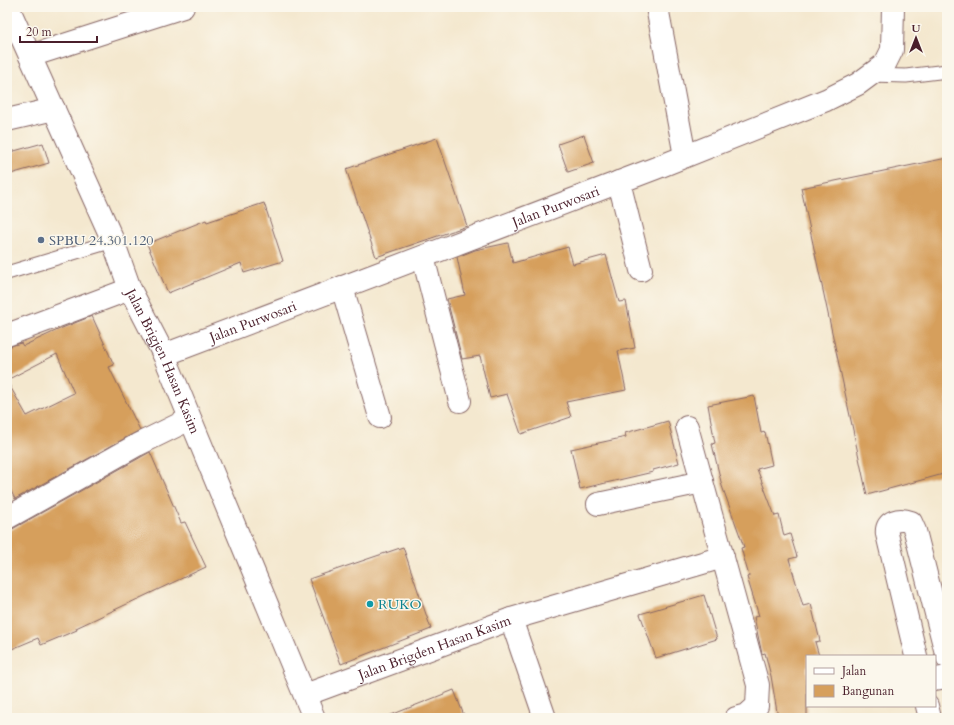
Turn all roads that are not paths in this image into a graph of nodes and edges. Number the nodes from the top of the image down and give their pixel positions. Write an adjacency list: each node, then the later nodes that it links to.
1 (8, 7): 5 (street, Jalan Brigjen Hasan Kasim)
2 (182, 7): 5 (street)
3 (657, 7): 10 (street)
4 (893, 7): 7 (street, Jalan Purwosari)
5 (30, 56): 8 (street, Jalan Brigjen Hasan Kasim)
6 (947, 71): 7 (lane)
7 (870, 75): 10 (street, Jalan Purwosari)
8 (54, 109): 9 (street); 12 (street, Jalan Brigjen Hasan Kasim)
9 (7, 120)
10 (685, 156): 11 (street, Jalan Purwosari)
11 (619, 182): 13 (street, Jalan Purwosari); 14 (street)
12 (113, 241): 15 (lane); 17 (street, Jalan Brigjen Hasan Kasim)
13 (423, 257): 16 (street, Jalan Purwosari); 20 (street)
14 (641, 270)
15 (7, 273)
16 (342, 288): 19 (street, Jalan Purwosari); 21 (street)
17 (130, 289): 18 (street); 19 (street, Jalan Brigjen Hasan Kasim)
18 (7, 335)
19 (164, 355): 22 (street, Jalan Brigjen Hasan Kasim)
20 (460, 401)
21 (380, 417)
22 (190, 419): 26 (street); 33 (street, Jalan Brigjen Hasan Kasim)
23 (687, 427): 24 (street)
24 (700, 474): 25 (street); 27 (street)
25 (598, 504)
26 (7, 518)
27 (723, 557): 28 (street); 37 (street)
28 (511, 619): 33 (street, Jalan Brigden Hasan Kasim); 36 (street, Jalan Brigden Hasan Kasim)
29 (916, 655): 30 (street)
30 (947, 657)
31 (947, 677): 32 (street)
32 (936, 679)
33 (305, 695): 35 (street, Jalan Brigjen Hasan Kasim)
34 (927, 707): 38 (street)
35 (314, 718)
36 (545, 718)
37 (736, 718)
38 (930, 718)

